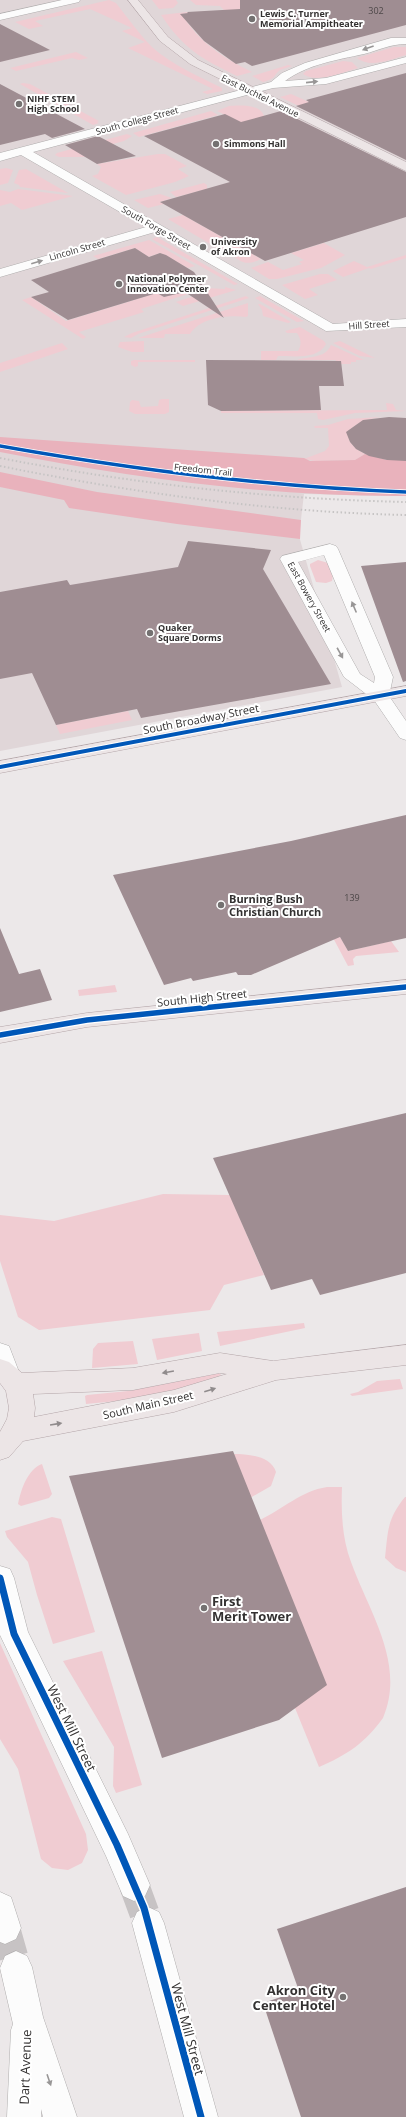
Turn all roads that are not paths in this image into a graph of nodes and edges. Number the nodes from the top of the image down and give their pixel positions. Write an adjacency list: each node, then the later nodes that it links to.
1 (75, 0): 3 (street)
2 (133, 0): 7 (main road, East Buchtel Avenue)
3 (0, 17)
4 (406, 41): 6 (street, South College Street, one-way to 6)
5 (406, 60): 6 (street, South College Street, one-way to 5)
6 (273, 85): 7 (street, South College Street)
7 (250, 90): 8 (street, South College Street); 10 (main road, East Buchtel Avenue)
8 (23, 151): 9 (street, South College Street); 11 (street, South Forge Street)
9 (0, 157)
10 (406, 167)
11 (155, 228): 12 (street, Lincoln Street, one-way to 11); 14 (street, South Forge Street)
12 (0, 273)
13 (406, 323): 14 (street, Hill Street)
14 (331, 328)
15 (406, 691): 16 (main road, South Broadway Street)
16 (380, 696): 16 (street, East Bowery Street, one-way to 16); 17 (street, East Bowery Street); 18 (main road, South Broadway Street)
17 (406, 734)
18 (0, 767)
19 (406, 987): 20 (main road, South High Street)
20 (0, 1035)
21 (406, 1355): 23 (main road, South Main Street)
22 (6, 1370): 23 (main road, South Main Street, one-way to 22); 24 (main road)
23 (276, 1370): 24 (main road, South Main Street, one-way to 23)
24 (17, 1431): 25 (main road)
25 (0, 1449)
26 (0, 1578): 27 (street, West Mill Street)
27 (134, 1885)
28 (148, 1923): 33 (street, West Mill Street)
29 (16, 1967): 30 (street)
30 (27, 2017): 31 (street, Dart Avenue); 32 (street, one-way to 32)
31 (24, 2117)
32 (60, 2117)
33 (201, 2117)

